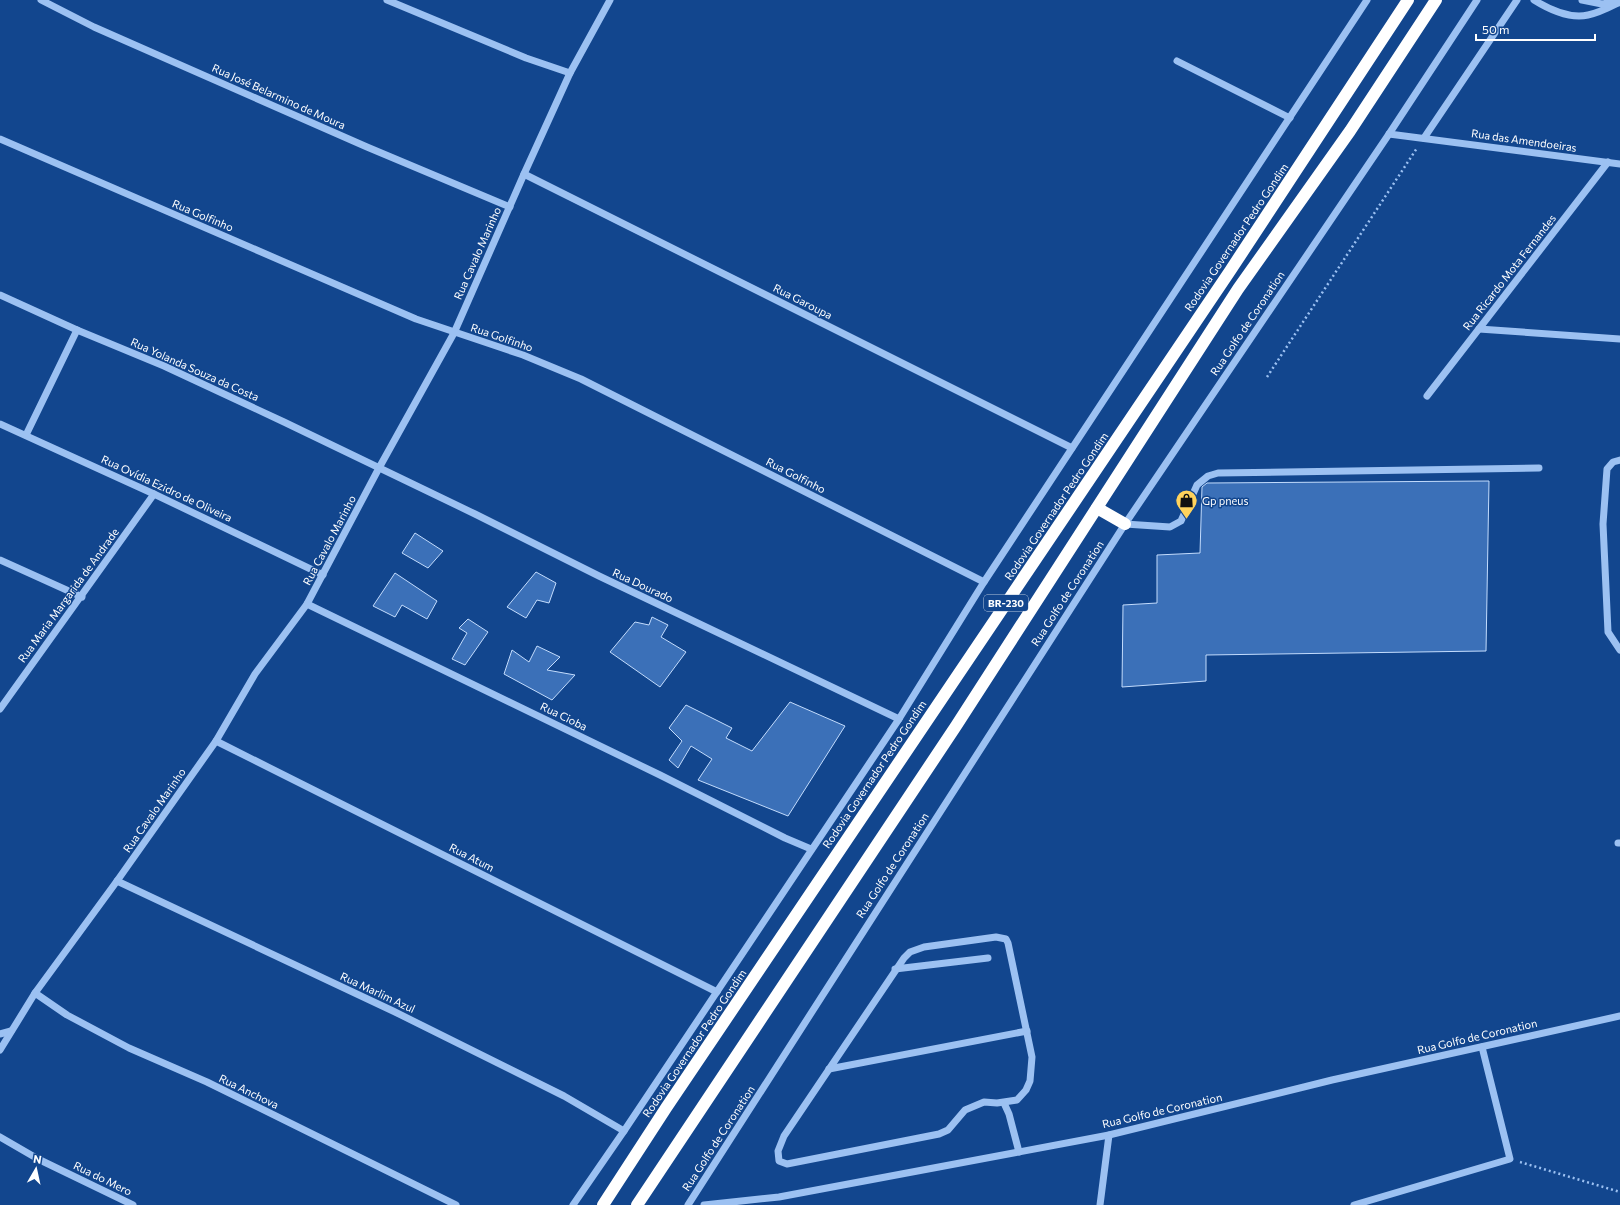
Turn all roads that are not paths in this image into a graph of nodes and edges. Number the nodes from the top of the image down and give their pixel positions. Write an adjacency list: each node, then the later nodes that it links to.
1 (41, 0): 21 (street, Rua José Belarmino de Moura)
2 (387, 0): 13 (street)
3 (610, 0): 13 (street, Rua Cavalo Marinho)
4 (1367, 0): 14 (street)
5 (1408, 0): 69 (highway, Rodovia Governador Pedro Gondim / BR-230)
6 (1436, 0): 35 (highway, BR-230)
7 (1477, 0): 15 (street, Rua Golfo de Coronation)
8 (1517, 0): 16 (street)
9 (1534, 0): 11 (street)
10 (1582, 0): 11 (street)
11 (1620, 2)
12 (1177, 61): 14 (street)
13 (570, 73): 20 (street, Rua Cavalo Marinho)
14 (1290, 118): 30 (street)
15 (1389, 134): 16 (street, Rua das Amendoeiras); 36 (street, Rua Golfo de Coronation)
16 (1424, 138): 18 (street, Rua das Amendoeiras)
17 (0, 139): 25 (street, Rua Golfinho)
18 (1608, 162): 19 (street, Rua das Amendoeiras); 23 (street, Rua Ricardo Mota Fernandes)
19 (1620, 164)
20 (524, 174): 21 (street, Rua Cavalo Marinho); 30 (street, Rua Garoupa)
21 (510, 206): 25 (street, Rua Cavalo Marinho)
22 (0, 295): 24 (street, Rua Yolanda Souza da Costa)
23 (1479, 329): 26 (street); 27 (street, Rua Ricardo Mota Fernandes)
24 (77, 330): 29 (street); 32 (street, Rua Yolanda Souza da Costa)
25 (454, 333): 32 (street, Rua Cavalo Marinho); 39 (street, Rua Golfinho)
26 (1620, 339)
27 (1427, 396)
28 (0, 424): 29 (street, Rua Ovídia Ezidro de Oliveira)
29 (26, 435): 34 (street, Rua Ovídia Ezidro de Oliveira)
30 (1072, 448): 39 (street)
31 (1620, 460): 42 (street)
32 (379, 468): 38 (street, Rua Cavalo Marinho); 46 (street, Rua Dourado)
33 (1539, 468): 36 (street)
34 (154, 494): 38 (street, Rua Ovídia Ezidro de Oliveira); 40 (street, Rua Maria Margarida de Andrade)
35 (1097, 508): 36 (highway); 70 (highway, BR-230)
36 (1125, 524): 71 (street, Rua Golfo de Coronation)
37 (0, 560): 40 (street)
38 (323, 576): 41 (street, Rua Cavalo Marinho)
39 (984, 582): 46 (street)
40 (82, 597): 44 (street, Rua Maria Margarida de Andrade)
41 (307, 604): 47 (street, Rua Cavalo Marinho); 48 (street, Rua Cioba)
42 (1620, 650)
43 (0, 694): 44 (street)
44 (8, 697): 45 (street, Rua Maria Margarida de Andrade)
45 (0, 709)
46 (899, 719): 48 (street)
47 (216, 741): 49 (street, Rua Cavalo Marinho); 52 (street, Rua Atum)
48 (811, 849): 52 (street)
49 (117, 881): 53 (street, Rua Cavalo Marinho); 62 (street, Rua Marlim Azul)
50 (988, 958): 51 (street)
51 (895, 969): 55 (street); 60 (street)
52 (717, 992): 62 (street)
53 (35, 993): 56 (street, Rua Cavalo Marinho); 67 (street, Rua Anchova)
54 (1620, 1016): 58 (street, Rua Golfo de Coronation)
55 (1027, 1030): 60 (street); 61 (street)
56 (11, 1031): 57 (street); 59 (street, Rua Cavalo Marinho)
57 (0, 1034)
58 (1482, 1047): 63 (street, Rua Golfo de Coronation); 74 (street)
59 (0, 1050)
60 (829, 1069): 61 (street)
61 (1004, 1103): 65 (street)
62 (624, 1131): 68 (street)
63 (1109, 1135): 65 (street, Rua Golfo de Coronation); 73 (street)
64 (0, 1137): 66 (street, Rua do Mero)
65 (1019, 1152): 72 (street, Rua Golfo de Coronation)
66 (133, 1205)
67 (456, 1205)
68 (573, 1205)
69 (603, 1205)
70 (638, 1205)
71 (688, 1205)
72 (704, 1205)
73 (1100, 1205)
74 (1354, 1205)

